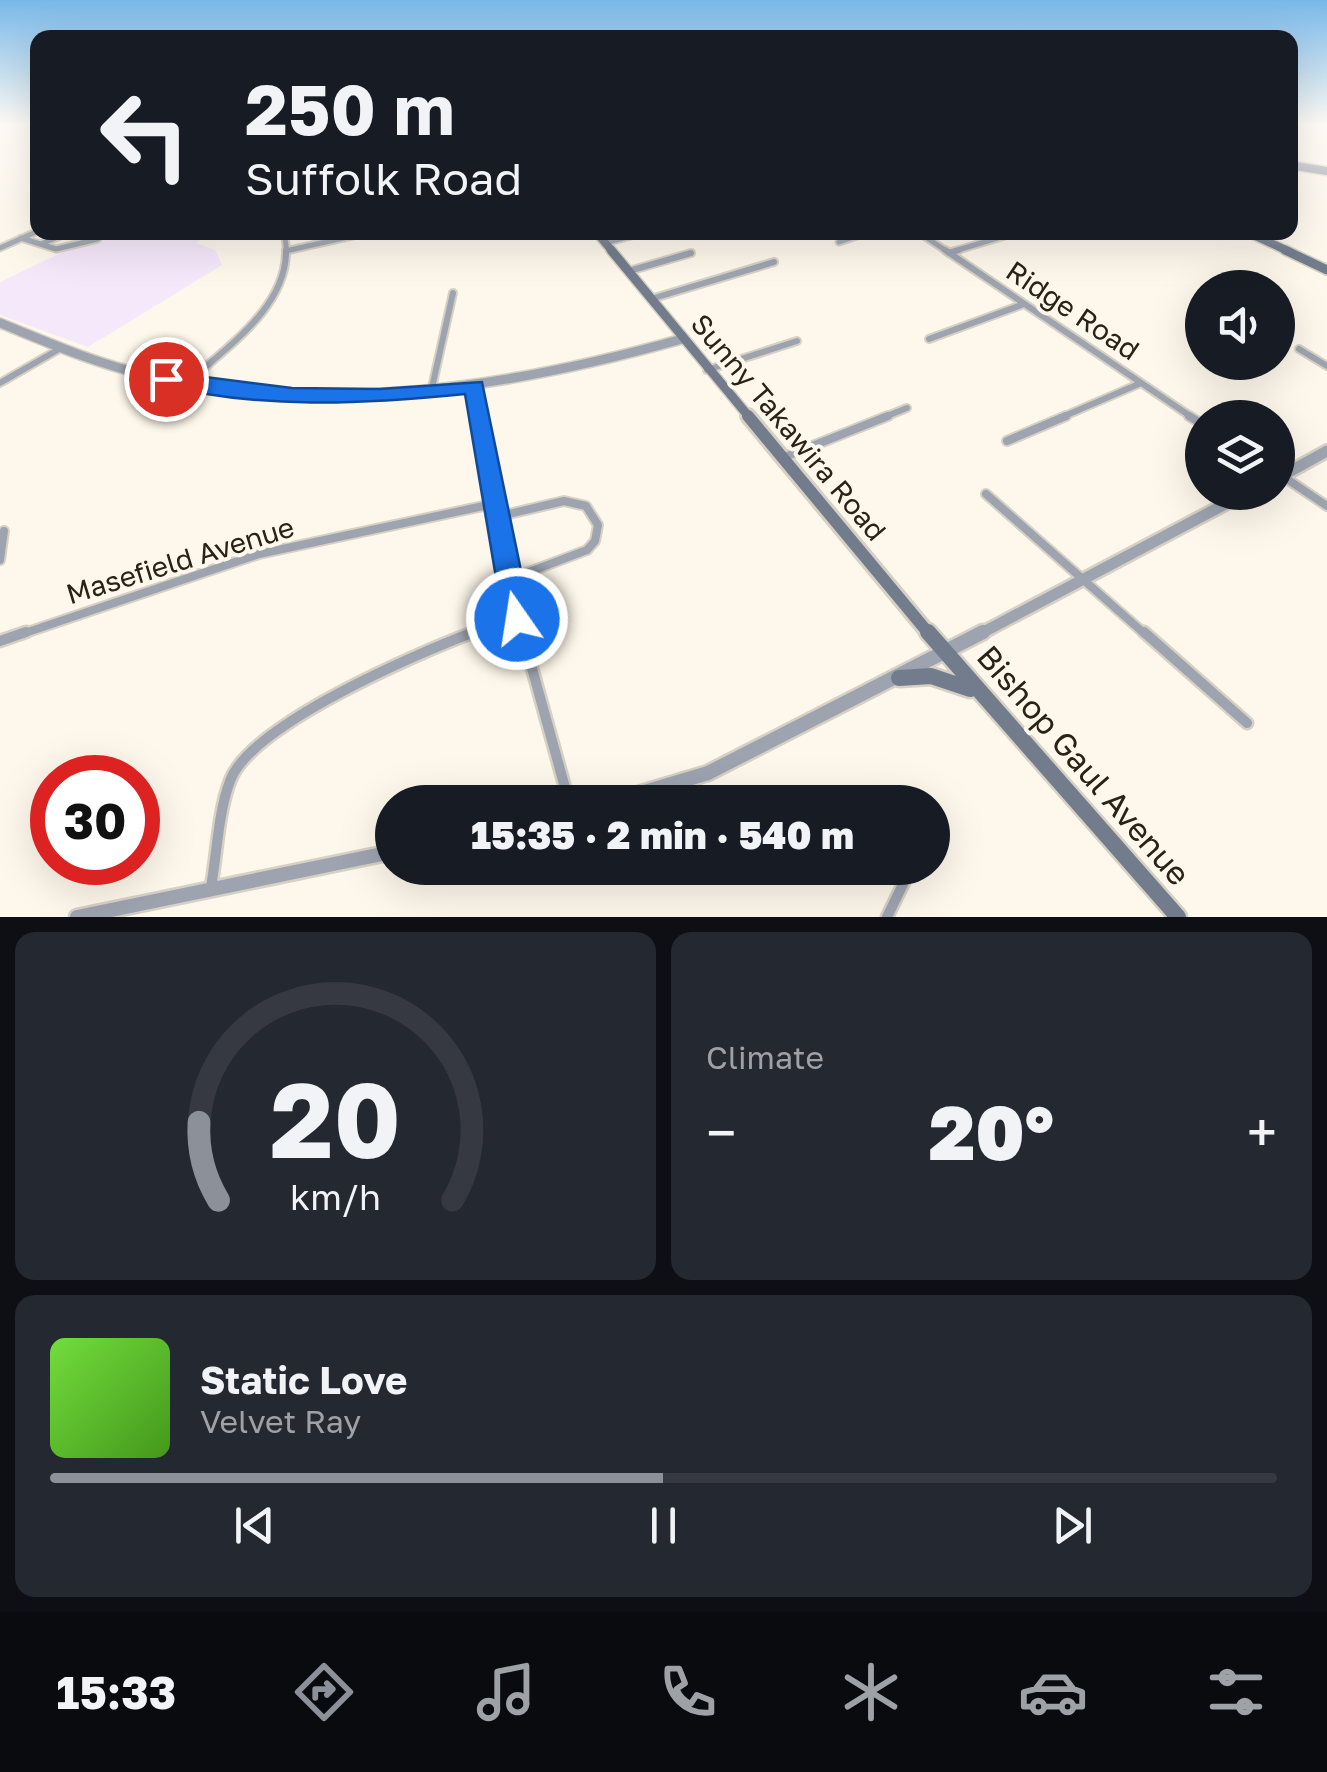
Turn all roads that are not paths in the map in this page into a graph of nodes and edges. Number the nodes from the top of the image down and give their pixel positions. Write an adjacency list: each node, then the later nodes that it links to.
1 (30, 234): 2 (street)
2 (22, 238): 15 (street); 16 (street)
3 (51, 240): 15 (street)
4 (94, 240): 15 (street)
5 (287, 240): 17 (street)
6 (334, 240): 17 (street)
7 (603, 240): 14 (main road, Sunny Takawira Road)
8 (616, 240): 14 (street)
9 (845, 240): 13 (street)
10 (930, 240): 19 (street, Ridge Road)
11 (992, 240): 19 (street)
12 (1264, 240): 21 (main road)
13 (839, 242)
14 (605, 243): 22 (main road, Sunny Takawira Road)
15 (42, 244)
16 (0, 248)
17 (290, 250): 35 (street)
18 (690, 253): 22 (street)
19 (949, 253): 25 (street, Ridge Road)
20 (774, 262): 24 (street)
21 (1327, 270)
22 (628, 271): 24 (main road, Sunny Takawira Road)
23 (453, 293): 38 (street)
24 (650, 299): 28 (main road, Sunny Takawira Road)
25 (1024, 304): 27 (street); 36 (street, Ridge Road)
26 (0, 322): 30 (street)
27 (929, 338)
28 (682, 339): 33 (main road, Sunny Takawira Road); 37 (street)
29 (796, 341): 33 (street)
30 (60, 348): 34 (street); 35 (street)
31 (1299, 349): 32 (street)
32 (1327, 366)
33 (707, 370): 43 (main road, Sunny Takawira Road)
34 (0, 383)
35 (186, 383): 38 (street)
36 (1141, 383): 40 (street, Ridge Road); 41 (street)
37 (474, 386): 38 (street); 47 (street)
38 (431, 392)
39 (907, 408): 43 (street)
40 (1185, 413)
41 (1006, 441)
42 (1327, 451): 44 (street)
43 (782, 458): 57 (main road, Sunny Takawira Road)
44 (1295, 468)
45 (1295, 486): 48 (street)
46 (986, 494): 54 (street)
47 (493, 504): 50 (street); 56 (street, Masefield Avenue)
48 (1327, 506)
49 (1214, 510): 54 (street)
50 (496, 518): 53 (street); 53 (street)
51 (4, 530): 52 (street)
52 (0, 560)
53 (508, 580): 55 (street)
54 (1082, 580): 57 (street); 60 (street)
55 (517, 619): 61 (street); 65 (street)
56 (0, 641)
57 (944, 652): 58 (street); 59 (main road, Bishop Gaul Avenue)
58 (899, 678): 59 (main road); 62 (street)
59 (982, 697): 68 (main road, Bishop Gaul Avenue)
60 (1247, 723)
61 (563, 785)
62 (666, 785)
63 (375, 855): 65 (street)
64 (902, 885): 67 (street)
65 (211, 887): 66 (street)
66 (77, 917)
67 (886, 917)
68 (1178, 917)

